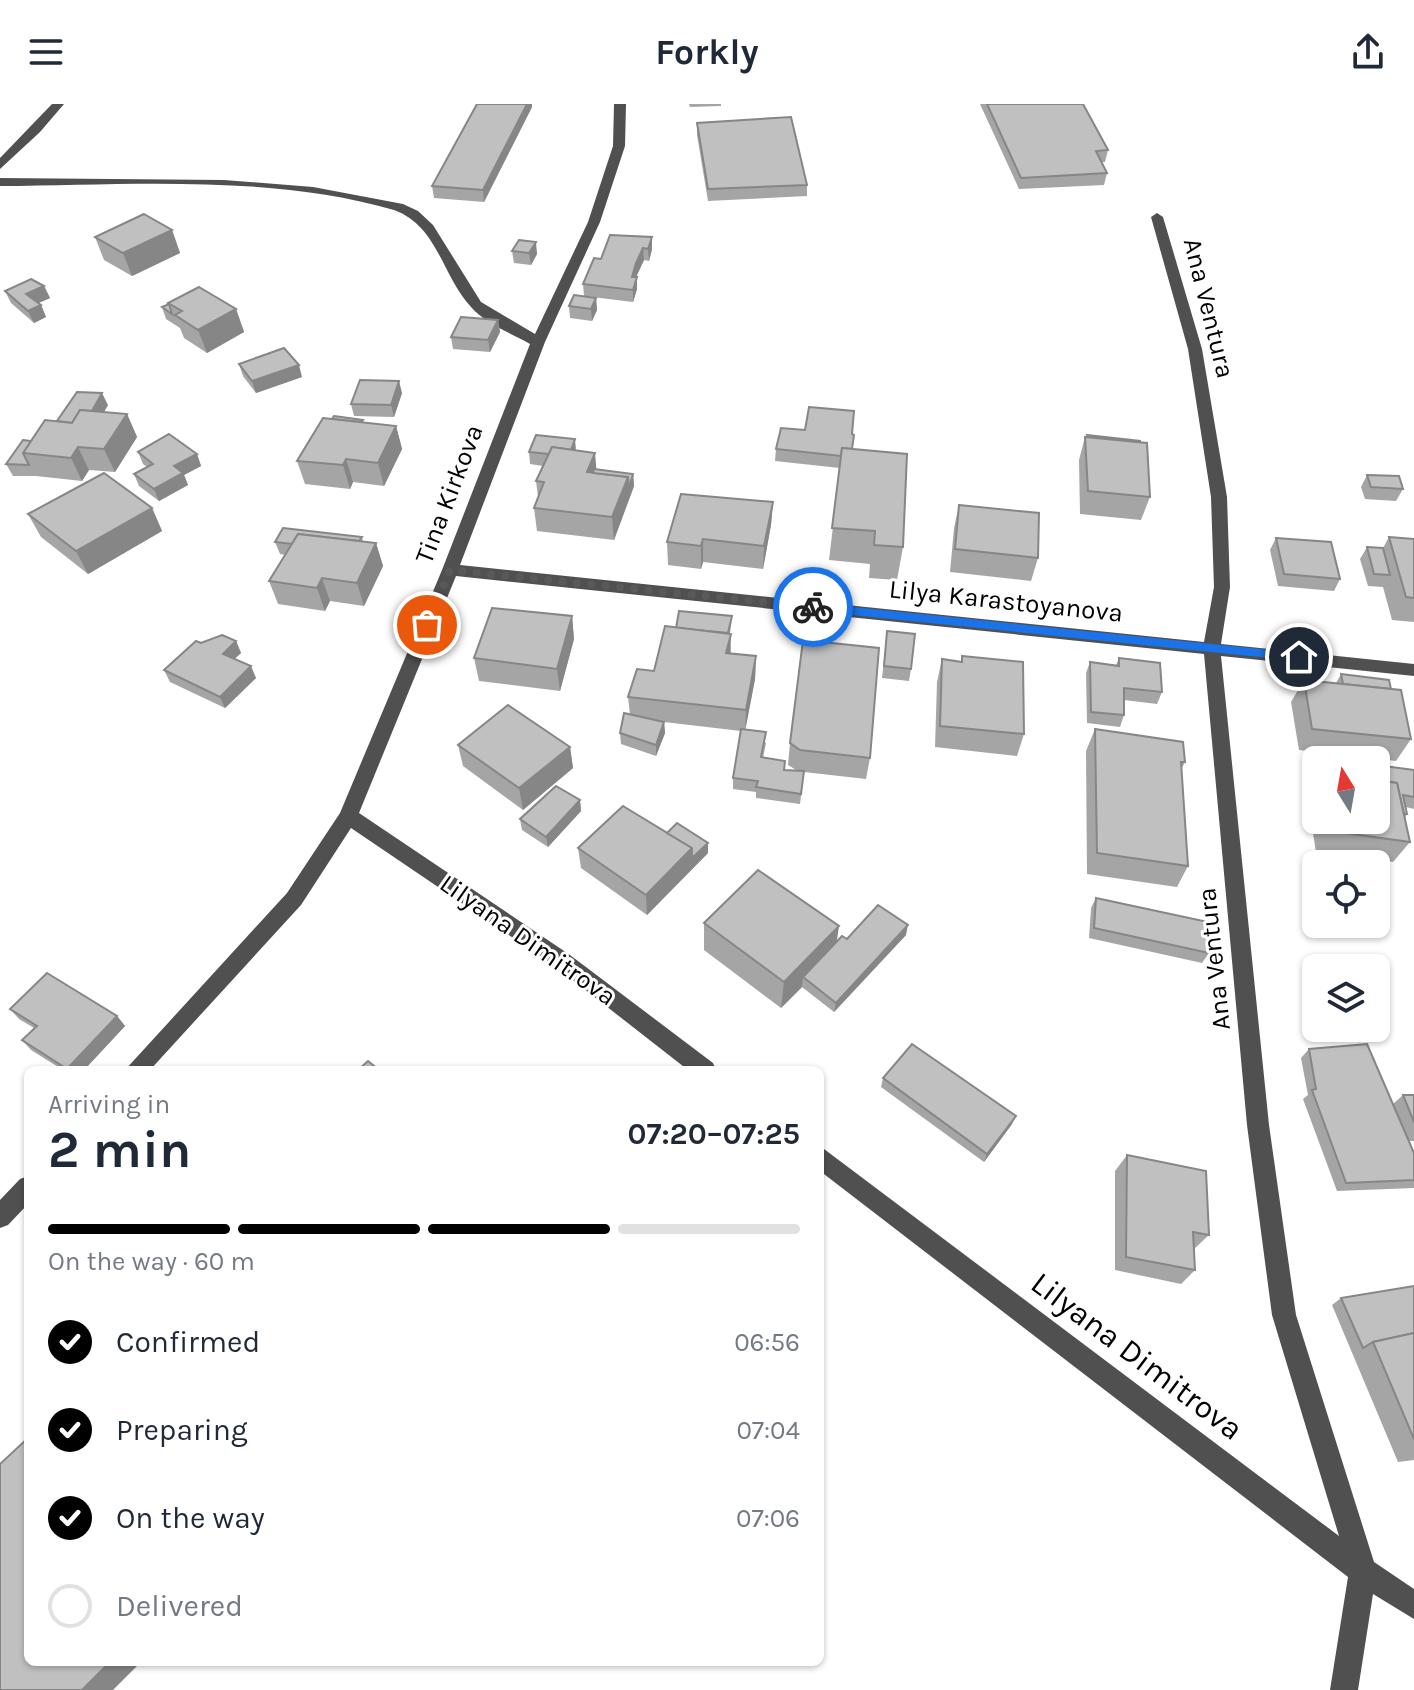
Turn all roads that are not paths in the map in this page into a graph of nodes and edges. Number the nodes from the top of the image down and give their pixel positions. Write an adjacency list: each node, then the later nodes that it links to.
1 (58, 104): 3 (street)
2 (620, 104): 6 (street, Tina Kirkova)
3 (0, 165)
4 (0, 182): 6 (street)
5 (1157, 217): 8 (street, Ana Ventura)
6 (538, 342): 7 (street, Tina Kirkova)
7 (450, 570): 8 (street, Lilya Karastoyanova); 10 (street, Tina Kirkova)
8 (1212, 648): 9 (street, Lilya Karastoyanova); 16 (street, Ana Ventura)
9 (1414, 670)
10 (348, 816): 11 (street, Tina Kirkova); 12 (street, Lilyana Dimitrova)
11 (140, 1066)
12 (700, 1066)
13 (824, 1160): 16 (street, Lilyana Dimitrova)
14 (24, 1191): 15 (street)
15 (0, 1217)
16 (1363, 1571): 17 (street, Lilyana Dimitrova); 18 (street, Ana Ventura)
17 (1414, 1605)
18 (1344, 1690)

